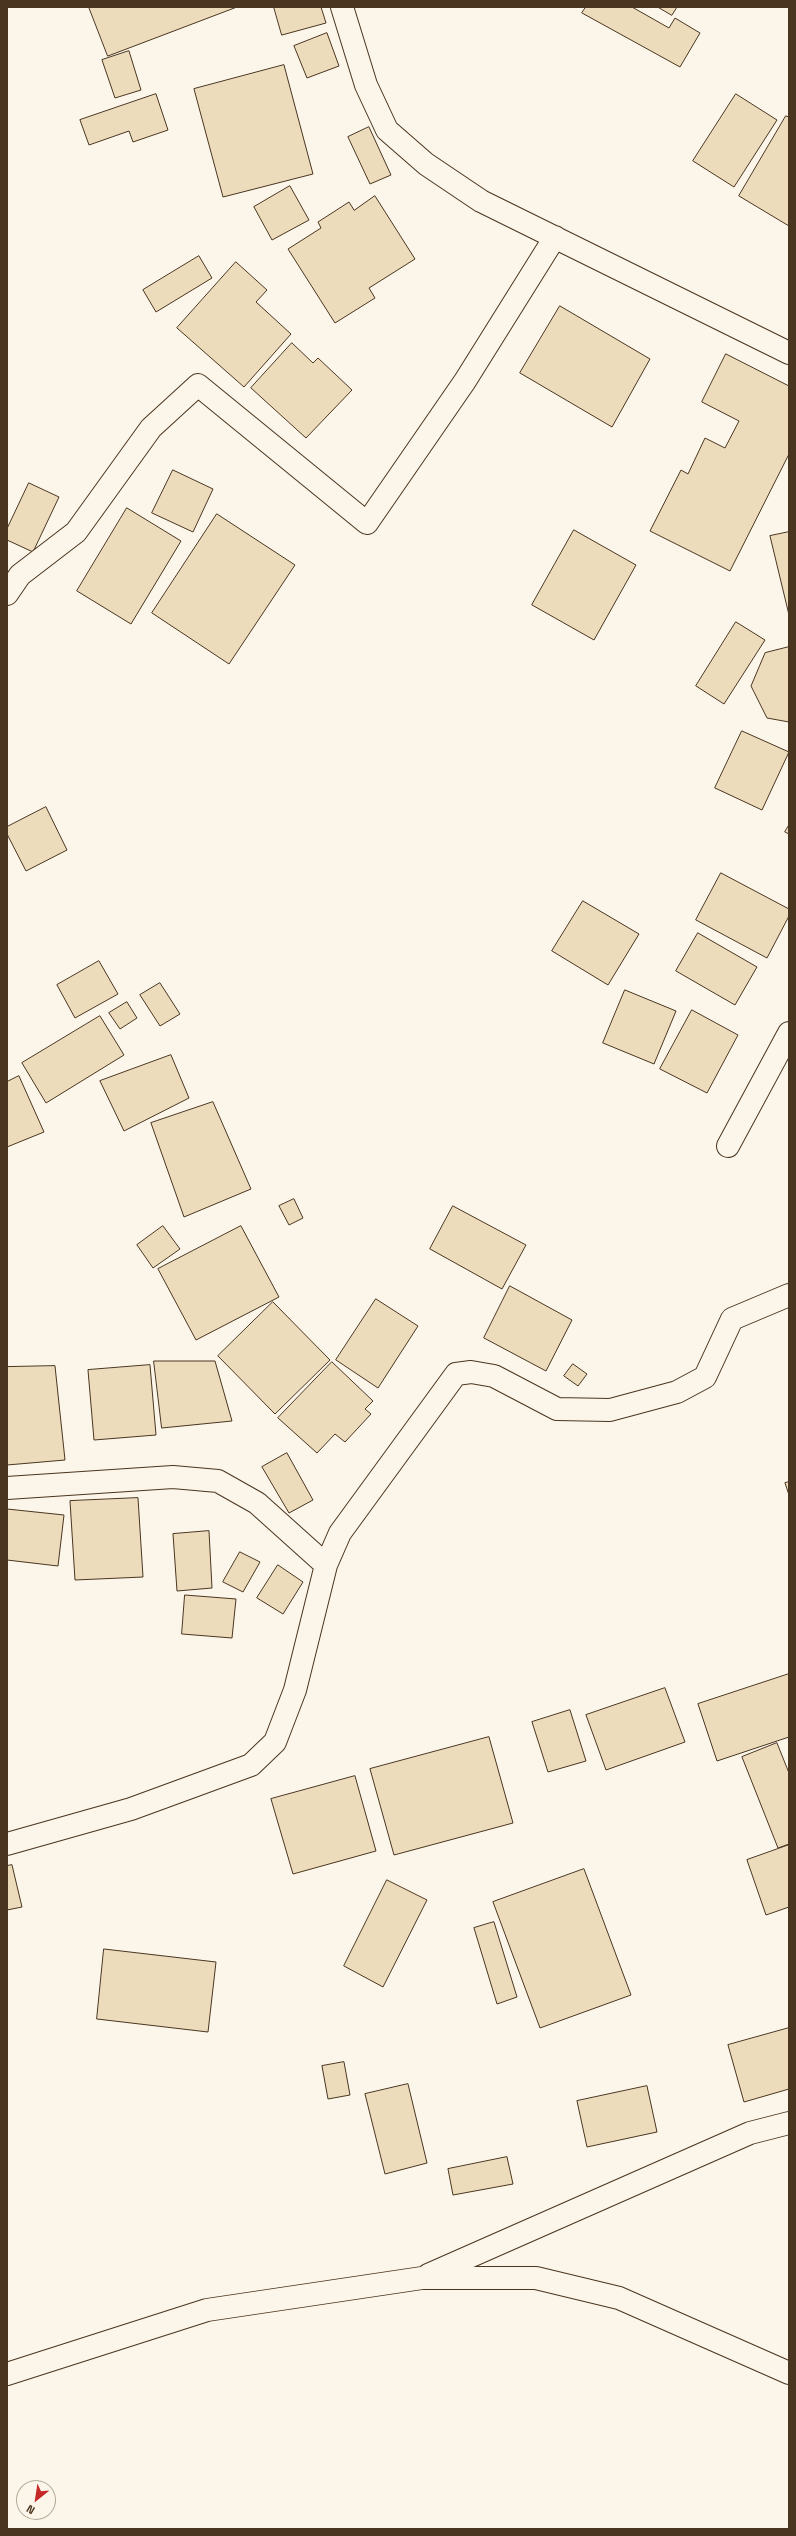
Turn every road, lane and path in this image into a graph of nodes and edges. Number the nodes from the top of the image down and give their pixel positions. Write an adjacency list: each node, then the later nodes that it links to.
1 (342, 7): 2 (street)
2 (555, 237): 3 (street); 4 (street)
3 (789, 353)
4 (7, 594)
5 (789, 1033): 6 (street)
6 (728, 1146)
7 (789, 1295): 9 (street)
8 (7, 1488): 9 (street)
9 (326, 1565): 10 (street)
10 (7, 1844)
11 (789, 2123): 12 (street)
12 (422, 2278): 13 (street); 14 (street)
13 (789, 2372)
14 (7, 2374)

